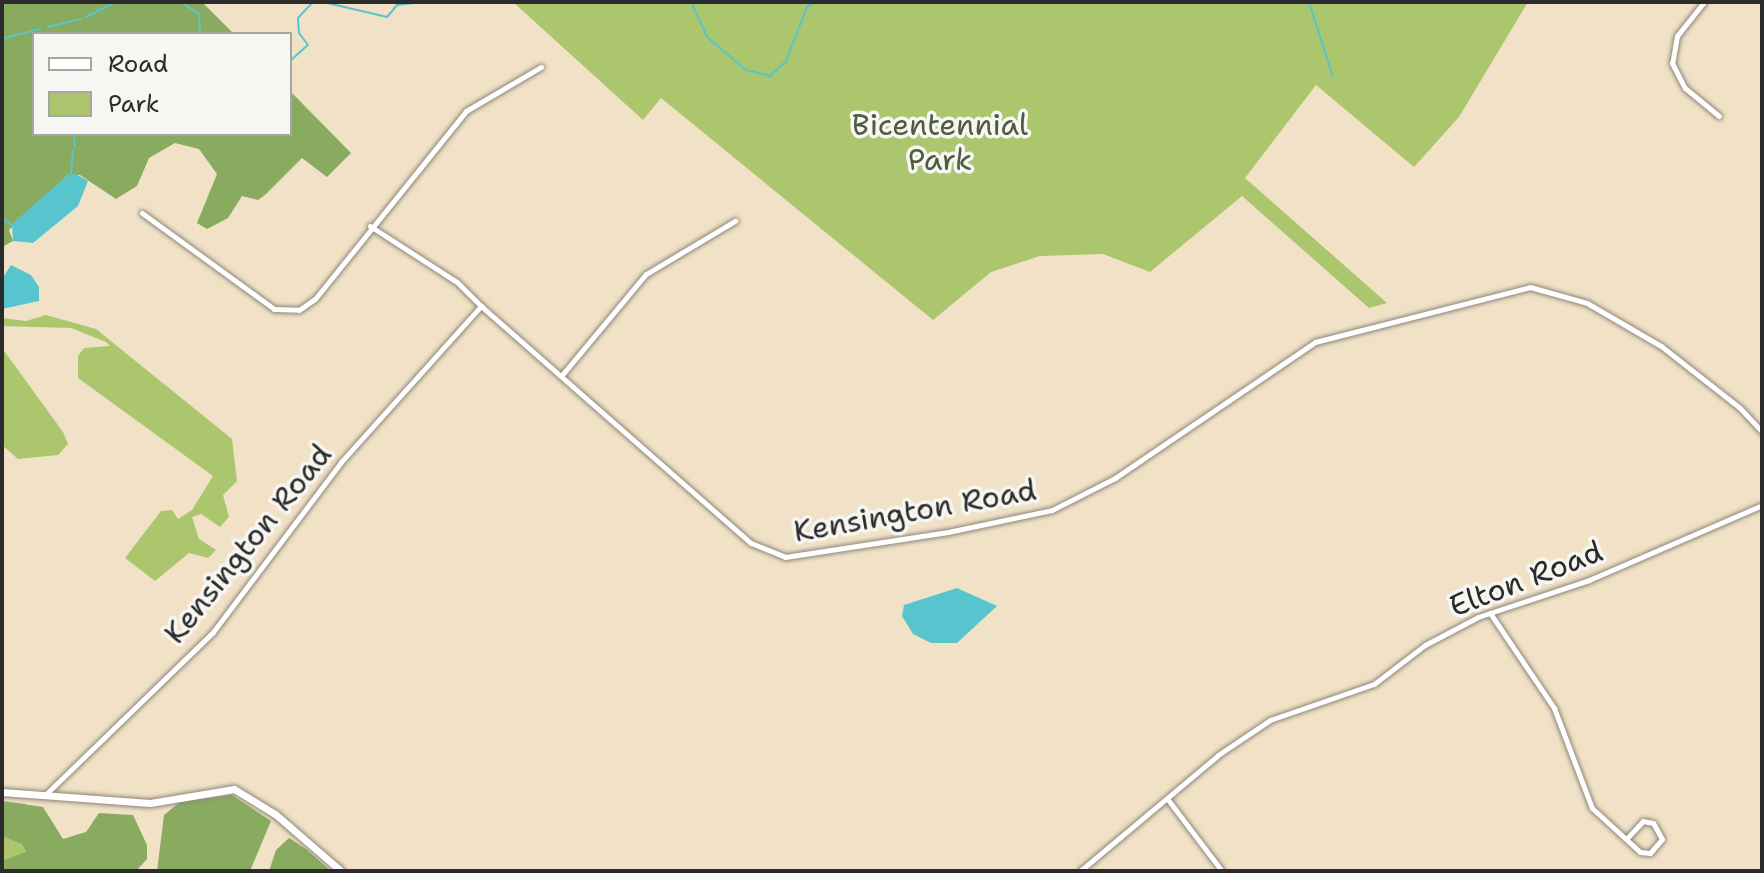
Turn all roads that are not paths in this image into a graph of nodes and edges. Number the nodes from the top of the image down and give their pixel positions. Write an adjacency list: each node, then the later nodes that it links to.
1 (1704, 2): 3 (street)
2 (541, 67): 6 (street)
3 (1719, 116)
4 (142, 213): 6 (street)
5 (735, 221): 8 (street)
6 (370, 226): 7 (street)
7 (481, 306): 8 (street, Kensington Road); 13 (street, Kensington Road)
8 (562, 375): 9 (street, Kensington Road)
9 (1762, 432)
10 (1762, 505): 11 (street, Elton Road)
11 (1490, 613): 14 (street, Elton Road); 15 (street)
12 (2, 792): 13 (street)
13 (45, 795): 16 (street)
14 (1169, 801): 17 (street, Elton Road); 18 (street)
15 (1628, 837): 15 (street)
16 (341, 871)
17 (1080, 871)
18 (1222, 871)

